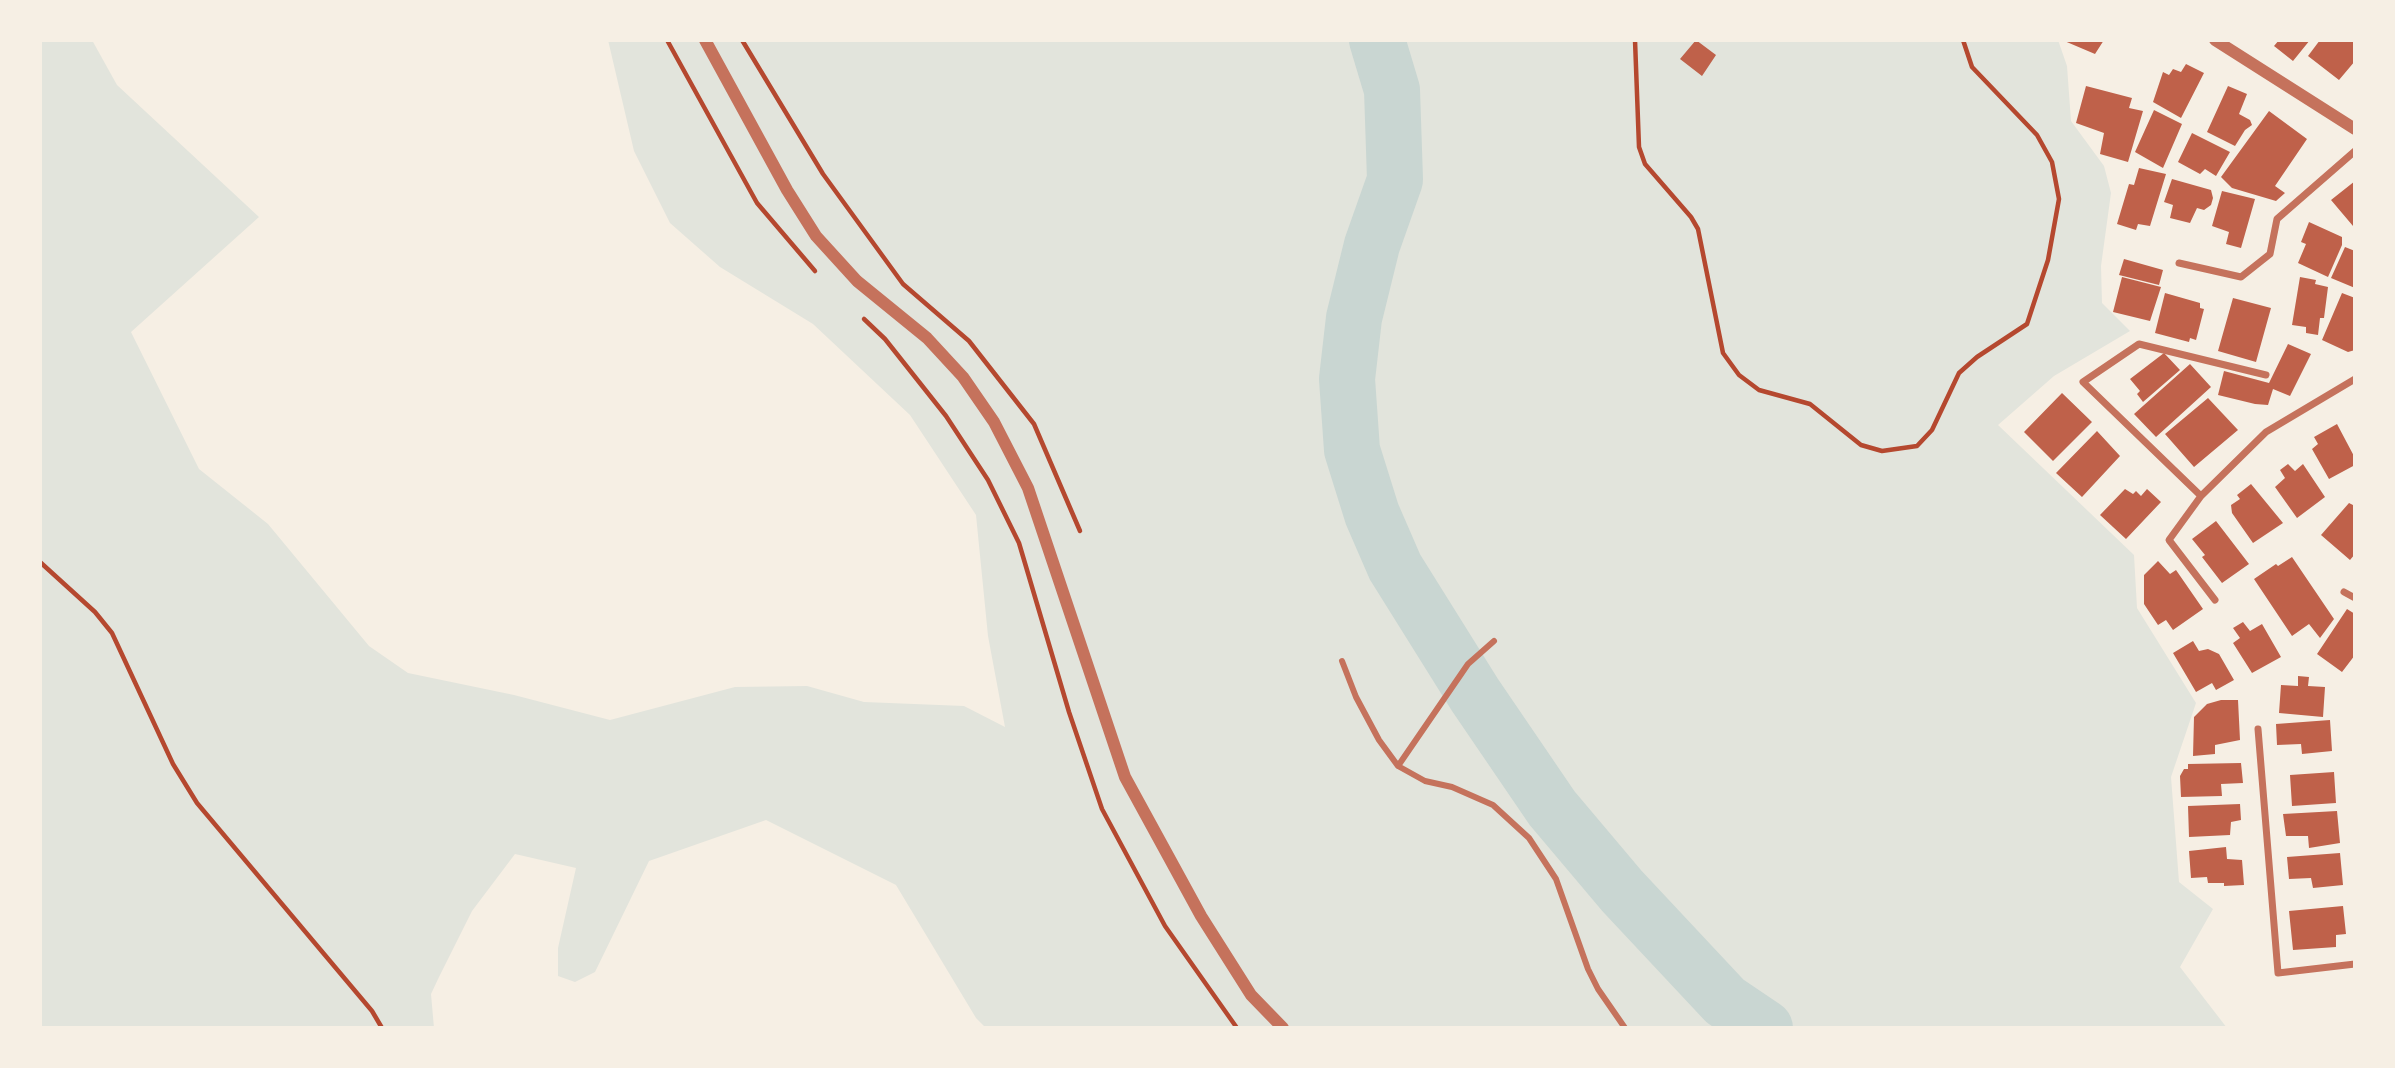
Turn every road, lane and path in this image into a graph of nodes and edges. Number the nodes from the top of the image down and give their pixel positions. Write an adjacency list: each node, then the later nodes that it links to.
1 (667, 40): 10 (path)
2 (705, 40): 27 (street)
3 (742, 40): 15 (path)
4 (1635, 40): 5 (path)
5 (1963, 40)
6 (2215, 40): 7 (street)
7 (2355, 129)
8 (2355, 151): 9 (street)
9 (2179, 263)
10 (815, 271)
11 (855, 310): 26 (path)
12 (2266, 376): 14 (street)
13 (2355, 379): 14 (street)
14 (2201, 496): 19 (street)
15 (1080, 531)
16 (40, 562): 25 (path)
17 (2344, 592): 18 (street)
18 (2355, 598)
19 (2214, 600)
20 (1494, 641): 23 (street)
21 (1342, 661): 23 (street)
22 (2258, 729): 24 (street)
23 (1398, 766): 28 (street)
24 (2355, 964)
25 (382, 1028)
26 (1237, 1028)
27 (1283, 1028)
28 (1625, 1028)

